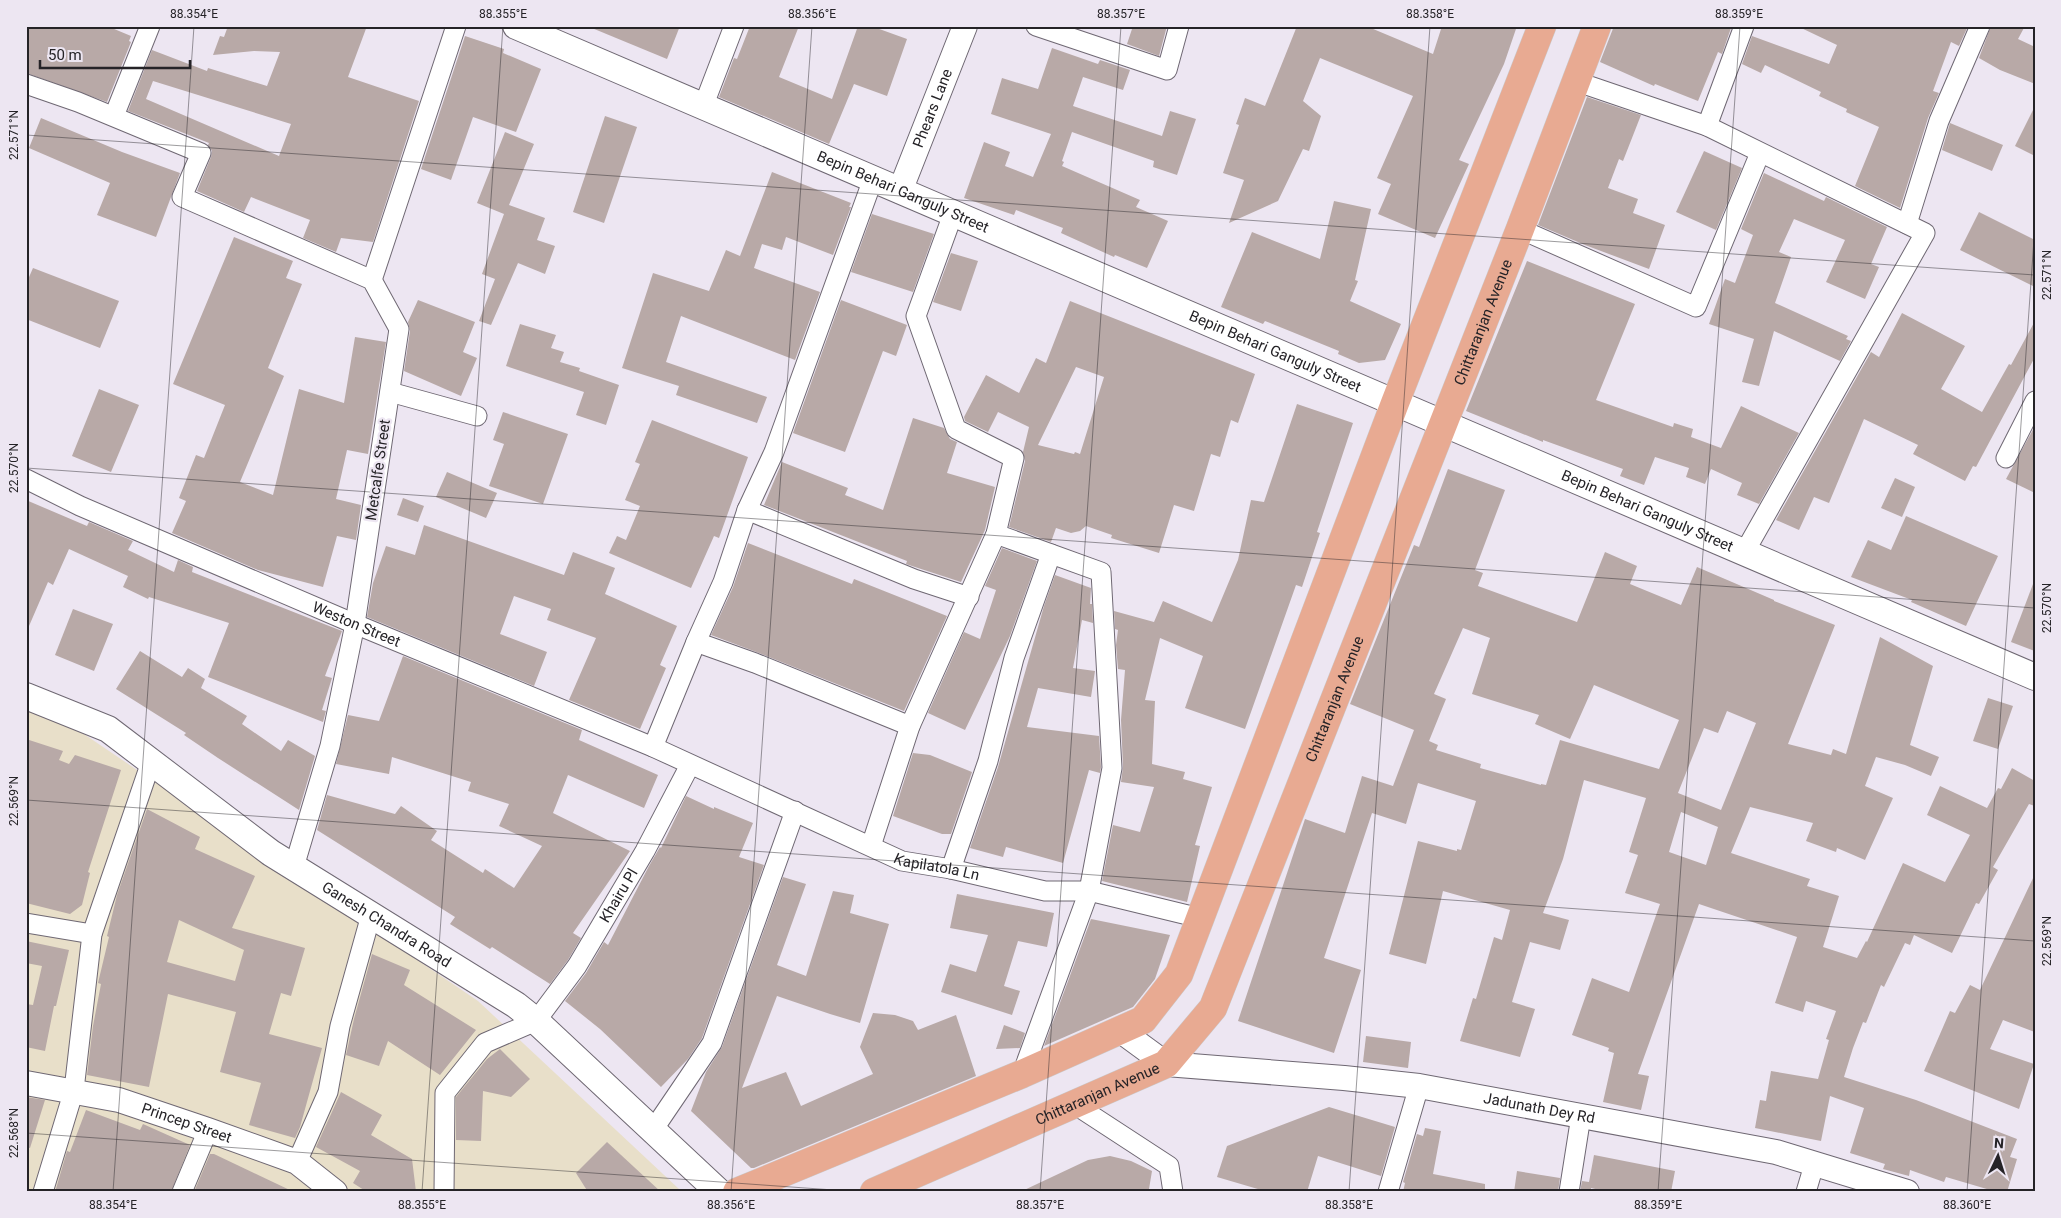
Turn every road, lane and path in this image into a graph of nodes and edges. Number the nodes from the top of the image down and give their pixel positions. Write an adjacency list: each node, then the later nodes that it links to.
1 (150, 26): 15 (street)
2 (456, 26): 23 (street)
3 (516, 26): 14 (main road, Bepin Behari Ganguly Street)
4 (734, 26): 14 (street)
5 (966, 26): 19 (street, Phears Lane)
6 (1036, 26): 7 (street)
7 (1179, 26)
8 (1542, 26): 26 (main road)
9 (1597, 26): 12 (main road, Chittaranjan Avenue)
10 (1744, 26): 16 (street)
11 (1980, 26): 21 (street)
12 (1575, 81): 16 (street); 22 (main road, Chittaranjan Avenue)
13 (26, 84): 15 (street)
14 (703, 107): 18 (main road, Bepin Behari Ganguly Street)
15 (114, 116): 23 (street)
16 (1707, 126): 17 (street)
17 (1760, 153): 21 (street); 22 (street)
18 (873, 179): 19 (main road, Bepin Behari Ganguly Street); 31 (street)
19 (900, 191): 20 (main road, Bepin Behari Ganguly Street)
20 (953, 214): 26 (main road, Bepin Behari Ganguly Street); 32 (street)
21 (1907, 224): 33 (street)
22 (1520, 229): 28 (main road, Chittaranjan Avenue)
23 (372, 280): 24 (street, Metcalfe Street)
24 (390, 392): 27 (street); 36 (street, Metcalfe Street)
25 (2035, 401): 29 (street)
26 (1395, 403): 28 (main road, Bepin Behari Ganguly Street); 50 (main road)
27 (476, 416)
28 (1443, 423): 33 (main road, Bepin Behari Ganguly Street); 55 (main road, Chittaranjan Avenue)
29 (2006, 458)
30 (26, 479): 36 (street, Weston Street)
31 (747, 510): 35 (street); 37 (street)
32 (996, 534): 34 (street); 35 (street)
33 (1744, 552): 38 (main road, Bepin Behari Ganguly Street)
34 (1051, 554): 47 (street); 48 (street)
35 (969, 598): 40 (street)
36 (355, 624): 41 (street, Weston Street); 46 (street, Metcalfe Street)
37 (696, 642): 40 (street); 41 (street)
38 (2035, 678)
39 (26, 696): 42 (main road, Ganesh Chandra Road)
40 (910, 726): 45 (street)
41 (653, 747): 43 (street, Weston Street)
42 (151, 762): 46 (main road, Ganesh Chandra Road); 52 (street)
43 (690, 765): 44 (street, Kapilatola Ln); 53 (street, Khairu Pl)
44 (795, 811): 45 (street, Kapilatola Ln); 63 (street)
45 (870, 846): 47 (street, Kapilatola Ln)
46 (294, 867): 49 (main road, Ganesh Chandra Road)
47 (950, 869): 48 (street, Kapilatola Ln)
48 (1089, 892): 50 (street, Kapilatola Ln); 56 (street)
49 (370, 915): 53 (main road, Ganesh Chandra Road); 64 (street)
50 (1200, 918): 54 (main road)
51 (26, 923): 52 (street)
52 (92, 934): 59 (street)
53 (536, 1020): 63 (main road, Ganesh Chandra Road); 69 (street)
54 (1121, 1031): 55 (street); 56 (main road)
55 (1166, 1064): 58 (street, Jadunath Dey Rd); 60 (main road, Chittaranjan Avenue)
56 (1022, 1074): 71 (main road)
57 (26, 1083): 59 (street, Princep Street)
58 (1418, 1086): 61 (street, Jadunath Dey Rd); 74 (street)
59 (74, 1090): 62 (street, Princep Street); 66 (street)
60 (1074, 1104): 72 (main road, Chittaranjan Avenue); 73 (street)
61 (1580, 1116): 65 (street, Jadunath Dey Rd); 75 (street)
62 (208, 1130): 64 (street, Princep Street); 67 (street)
63 (653, 1130): 70 (main road, Ganesh Chandra Road)
64 (297, 1162): 68 (street, Princep Street)
65 (1814, 1165): 76 (street); 77 (street, Jadunath Dey Rd)
66 (43, 1192)
67 (182, 1192)
68 (335, 1192)
69 (444, 1192)
70 (719, 1192)
71 (737, 1192)
72 (874, 1192)
73 (1173, 1192)
74 (1388, 1192)
75 (1568, 1192)
76 (1806, 1192)
77 (1907, 1192)

